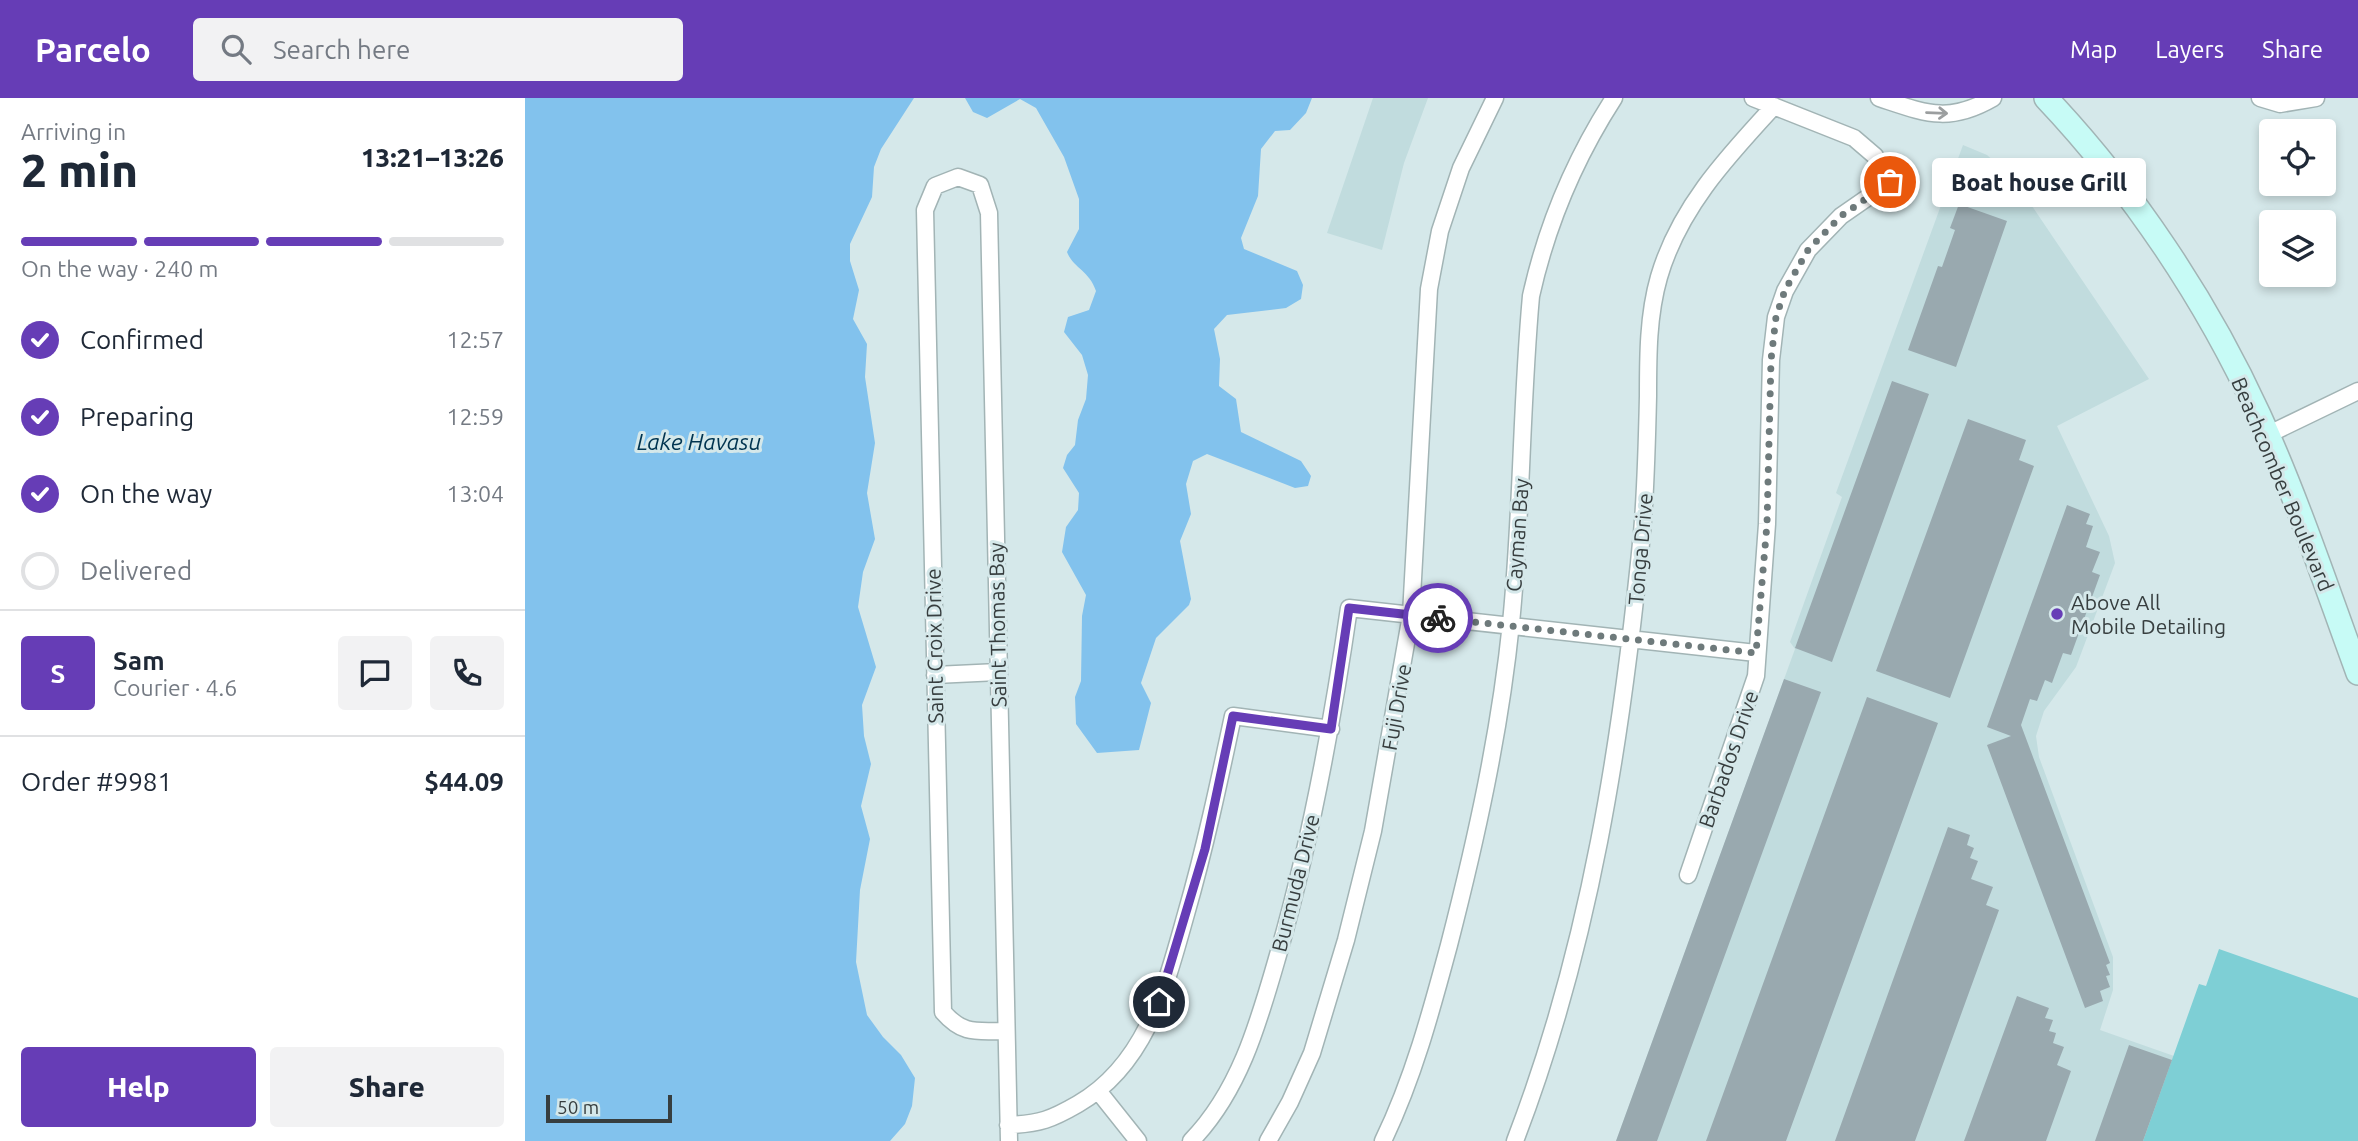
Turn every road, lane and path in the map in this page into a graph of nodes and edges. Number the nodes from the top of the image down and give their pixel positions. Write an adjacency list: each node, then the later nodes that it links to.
1 (1495, 98): 13 (street, Fuji Drive)
2 (1614, 98): 14 (street, Cayman Bay)
3 (1753, 98): 9 (street, Barbados Drive)
4 (1879, 98): 5 (street, one-way to 5)
5 (1993, 98)
6 (2046, 98): 12 (street, Beachcomber Boulevard)
7 (2260, 98): 8 (street)
8 (2316, 98)
9 (1774, 106): 15 (street, Tonga Drive); 16 (street, Barbados Drive)
10 (925, 210): 17 (street, Saint Thomas Bay); 19 (street, Saint Croix Drive)
11 (2358, 391): 12 (street)
12 (2267, 435): 18 (street, Beachcomber Boulevard)
13 (1412, 615): 14 (street); 20 (street, Burmuda Drive); 27 (street, Fuji Drive)
14 (1511, 625): 15 (street); 28 (street, Cayman Bay)
15 (1632, 639): 16 (street); 29 (street, Tonga Drive)
16 (1756, 653): 21 (street, Barbados Drive)
17 (997, 672): 19 (street); 22 (street, Saint Thomas Bay)
18 (2358, 673)
19 (935, 676): 22 (street, Saint Croix Drive)
20 (1331, 729): 23 (street); 26 (street, Burmuda Drive)
21 (1688, 875)
22 (1005, 1031): 24 (street, Saint Thomas Bay)
23 (1099, 1092): 24 (street); 25 (street)
24 (1009, 1133)
25 (1138, 1141)
26 (1191, 1141)
27 (1268, 1141)
28 (1383, 1141)
29 (1515, 1141)

